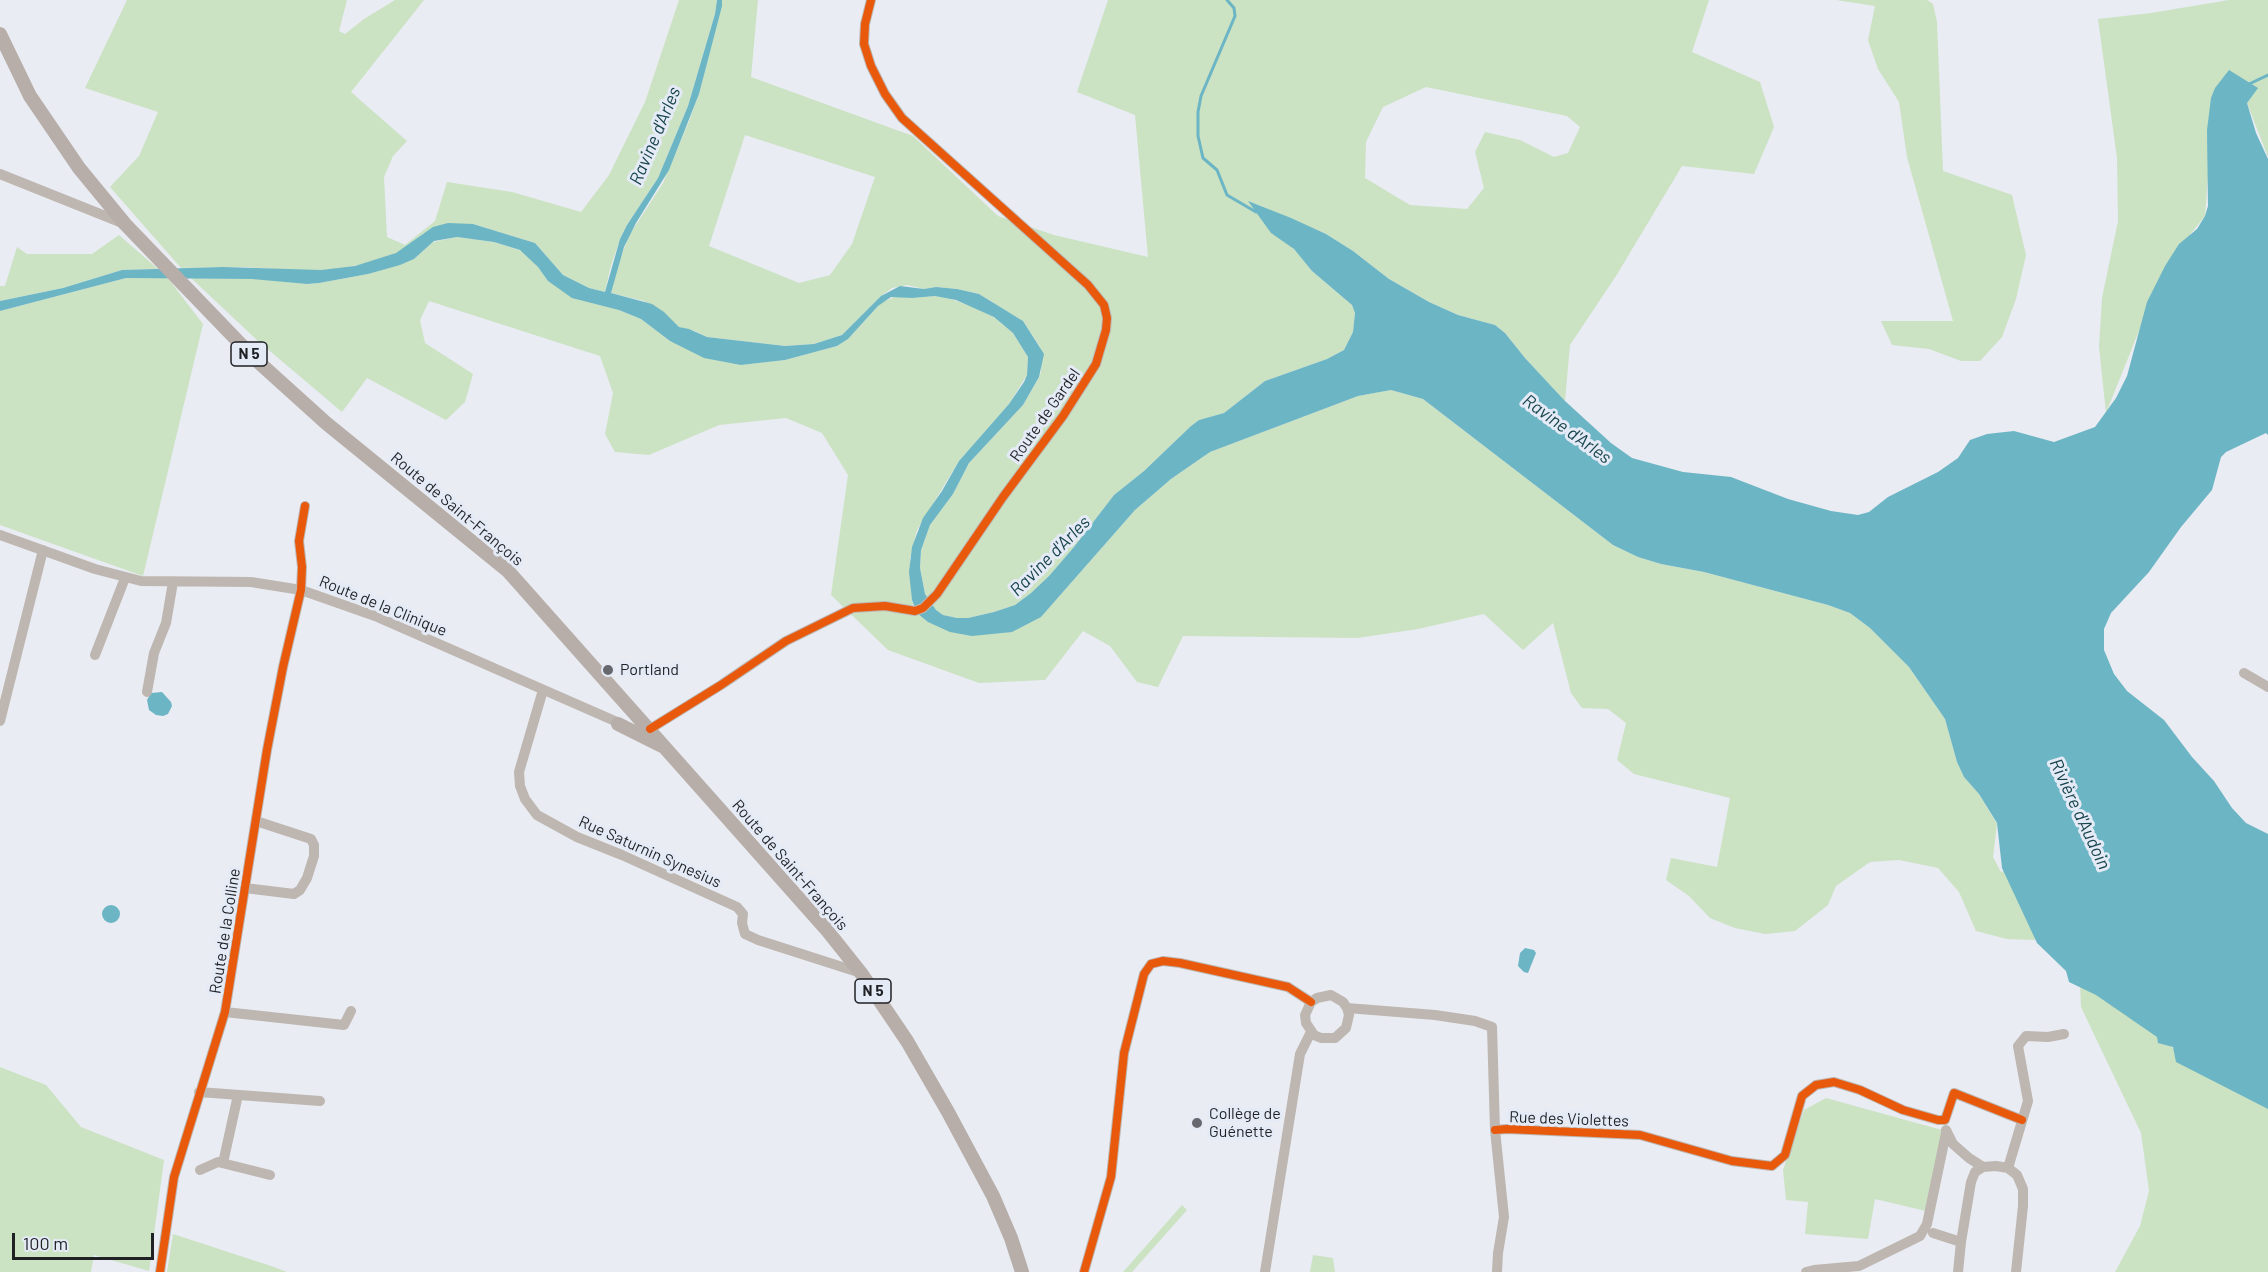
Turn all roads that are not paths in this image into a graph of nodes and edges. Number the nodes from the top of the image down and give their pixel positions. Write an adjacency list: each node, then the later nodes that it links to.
1 (871, 0): 19 (street, Route de Gardel)
2 (0, 34): 4 (main road, Route de Saint-François / N 5)
3 (0, 174): 4 (street)
4 (125, 224): 16 (main road, Route de Saint-François / N 5)
5 (305, 506): 10 (street, Route de la Colline)
6 (0, 535): 7 (street, Route de la Clinique)
7 (43, 550): 8 (street, Route de la Clinique); 18 (street)
8 (125, 578): 9 (street, Route de la Clinique); 11 (street)
9 (173, 582): 10 (street, Route de la Clinique); 15 (street)
10 (301, 590): 14 (street, Route de la Clinique); 21 (street, Route de la Colline)
11 (95, 656)
12 (2244, 674): 13 (street)
13 (2268, 687)
14 (543, 690): 17 (street, Route de la Clinique); 23 (street, Rue Saturnin Synesius)
15 (147, 692)
16 (619, 694): 17 (main road); 19 (main road, Route de Saint-François / N 5)
17 (612, 720): 19 (street, Route de la Clinique); 20 (main road)
18 (0, 721)
19 (644, 722): 20 (main road, Route de Saint-François / N 5)
20 (666, 748): 23 (main road, Route de Saint-François / N 5)
21 (256, 821): 22 (street, Route de la Colline); 22 (street)
22 (245, 888): 27 (street, Route de la Colline)
23 (861, 973): 45 (main road, Route de Saint-François / N 5)
24 (1311, 1002): 25 (street); 28 (street); 46 (street)
25 (1347, 1008): 28 (street); 35 (street)
26 (351, 1011): 27 (street)
27 (225, 1012): 30 (street, Route de la Colline)
28 (1311, 1032): 47 (street)
29 (2064, 1034): 34 (street)
30 (199, 1092): 31 (street); 44 (street, Route de la Colline)
31 (238, 1095): 32 (street); 37 (street)
32 (320, 1101)
33 (1946, 1120): 34 (street); 35 (street, Rue des Violettes); 36 (street)
34 (2022, 1120): 39 (street)
35 (1495, 1130): 48 (street)
36 (1946, 1133): 38 (street); 49 (street)
37 (223, 1163): 40 (street); 41 (street)
38 (1983, 1167): 39 (street); 43 (street)
39 (2008, 1168): 51 (street)
40 (200, 1170)
41 (270, 1175)
42 (1933, 1233): 43 (street)
43 (1961, 1242): 50 (street)
44 (160, 1272)
45 (1022, 1272)
46 (1084, 1272)
47 (1265, 1272)
48 (1497, 1272)
49 (1806, 1272)
50 (1958, 1272)
51 (2016, 1272)

